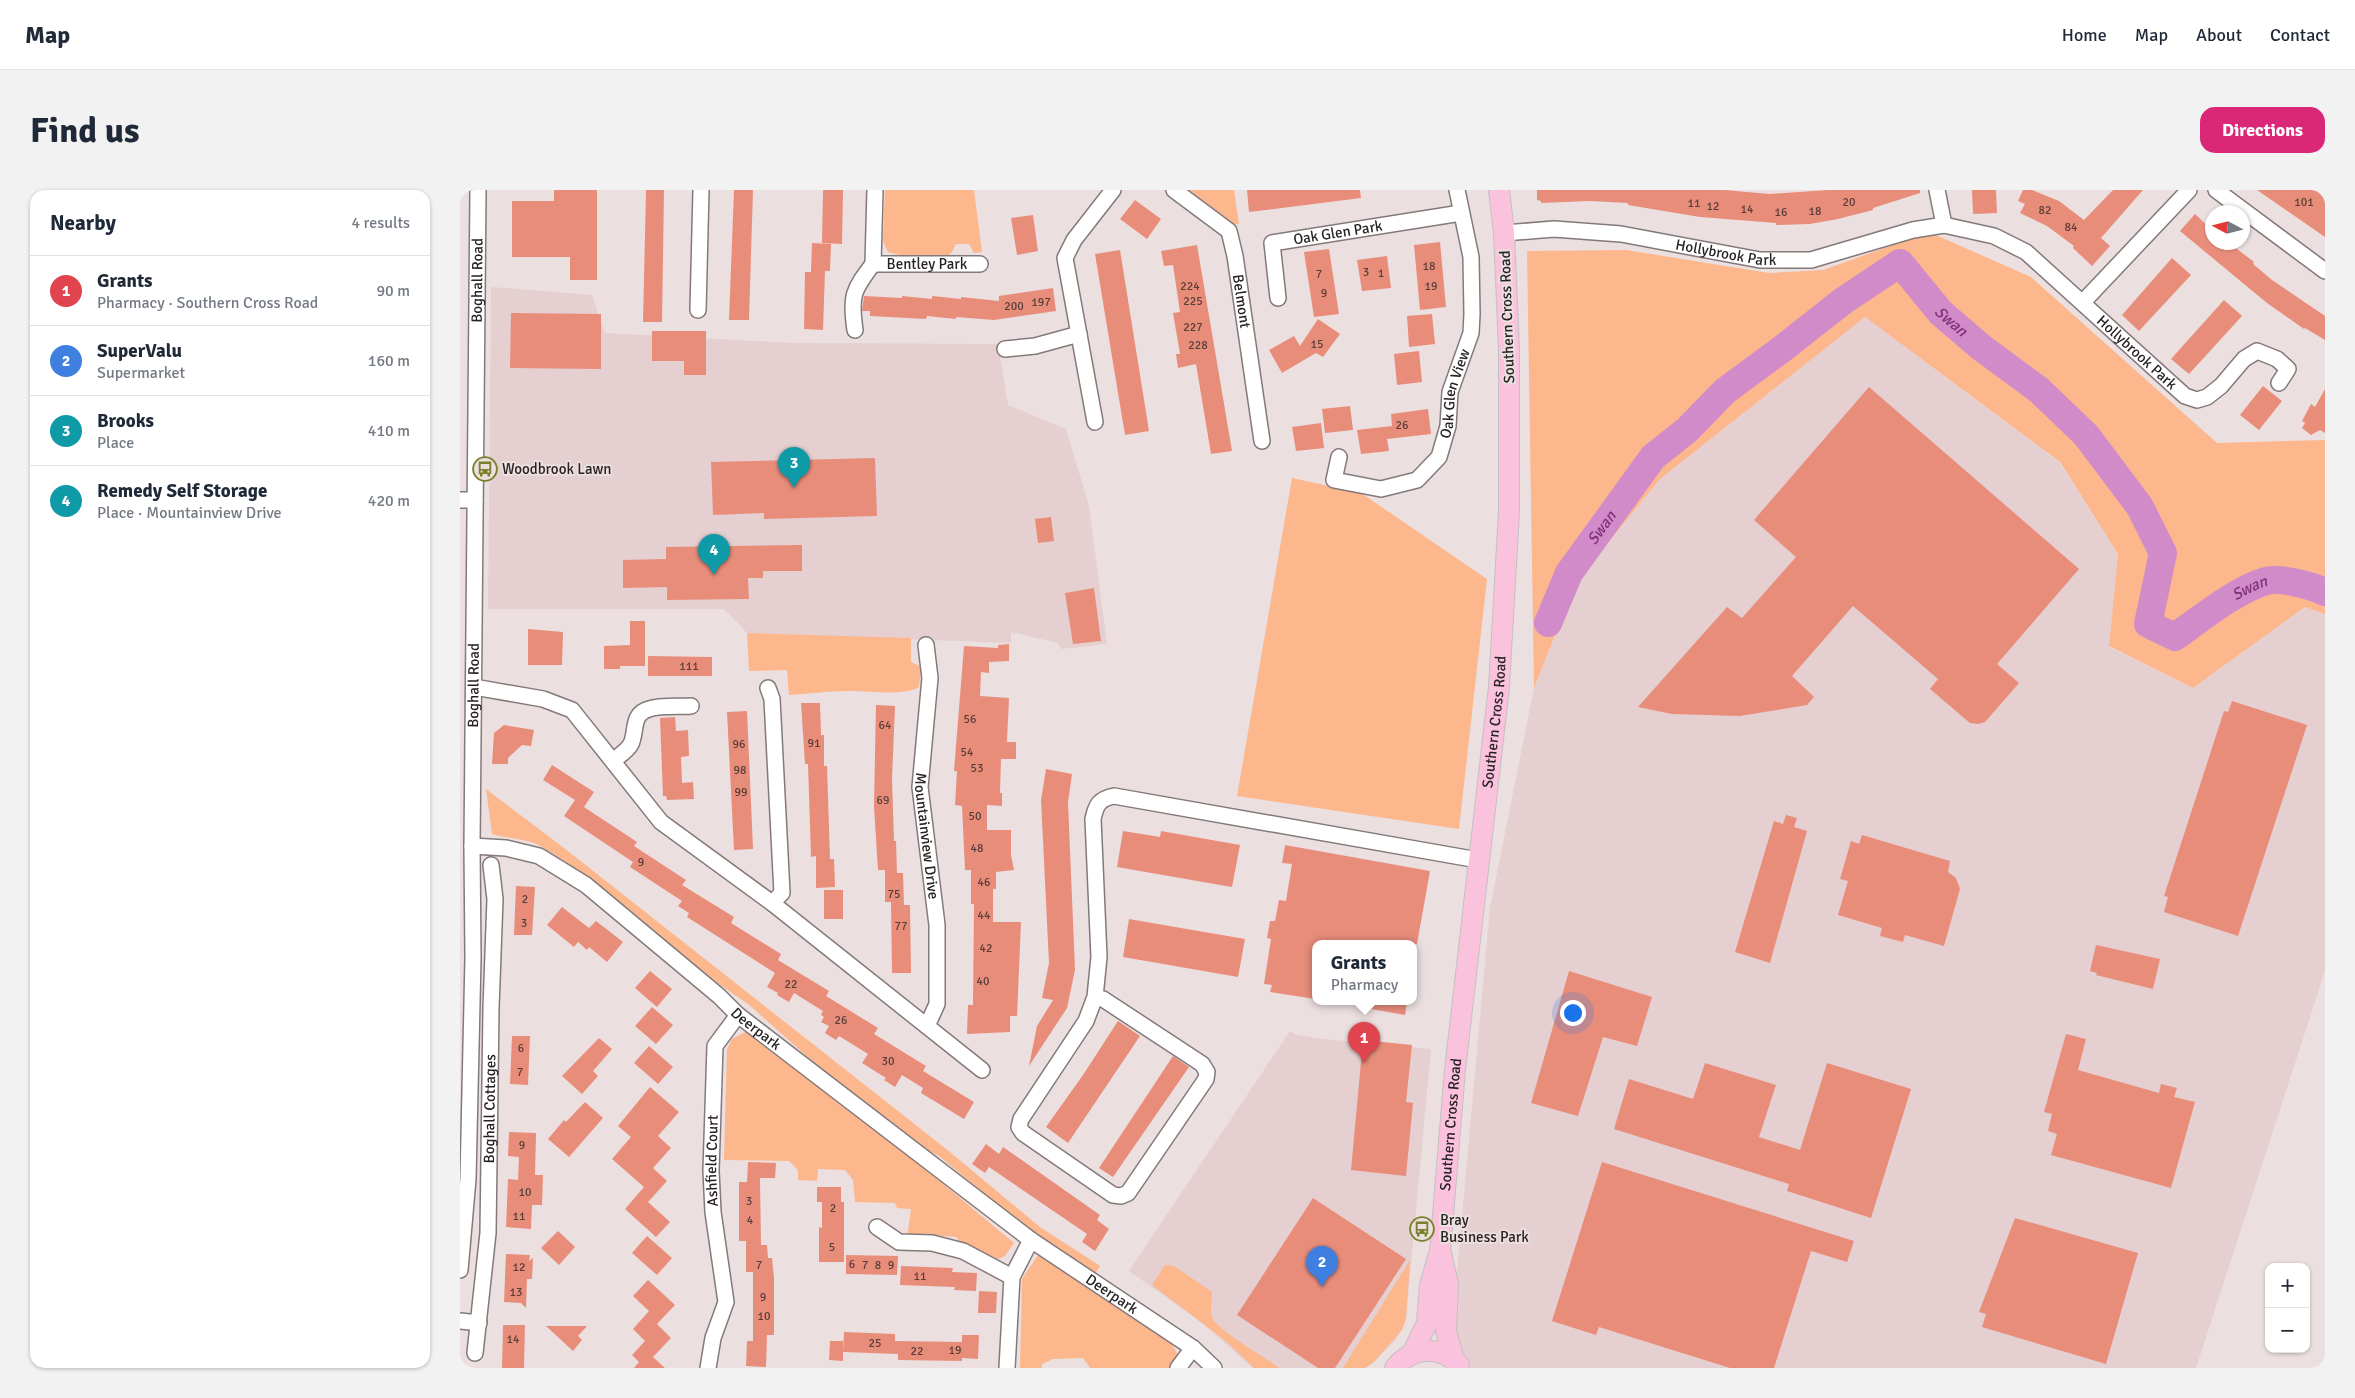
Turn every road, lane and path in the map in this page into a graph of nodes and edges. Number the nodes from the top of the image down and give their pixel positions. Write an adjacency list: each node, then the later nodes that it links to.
1 (478, 190): 27 (street, Boghall Road)
2 (702, 190): 19 (street)
3 (875, 190): 14 (street, Bentley Park)
4 (1113, 190): 21 (street)
5 (1174, 190): 25 (street, Belmont)
6 (1457, 190): 11 (street, Oak Glen View)
7 (1499, 190): 13 (main road, Southern Cross Road)
8 (1938, 190): 12 (street)
9 (2189, 190): 18 (street)
10 (2216, 190): 16 (street)
11 (1461, 213): 17 (street, Oak Glen Park); 26 (street, Oak Glen View)
12 (1944, 225): 13 (street, Hollybrook Park); 18 (street, Hollybrook Park)
13 (1504, 233): 35 (main road, Southern Cross Road)
14 (873, 264): 15 (street, Bentley Park); 20 (street, Bentley Park)
15 (980, 264)
16 (2325, 271)
17 (1278, 298)
18 (2083, 302): 23 (street, Hollybrook Park)
19 (698, 310)
20 (855, 330)
21 (1079, 334): 22 (street); 24 (street)
22 (1005, 349)
23 (2279, 383)
24 (1095, 422)
25 (1262, 440)
26 (1339, 457)
27 (468, 500): 29 (street, Boghall Road)
28 (926, 645): 43 (street, Mountainview Drive)
29 (474, 687): 32 (street, Boghall Road); 33 (street)
30 (768, 688): 37 (street)
31 (691, 706): 33 (street)
32 (466, 757): 34 (street, Boghall Road)
33 (614, 760): 37 (street)
34 (472, 846): 38 (street, Boghall Road); 42 (street, Deerpark)
35 (1478, 860): 39 (street); 49 (main road, Southern Cross Road)
36 (491, 864): 41 (street, Boghall Cottages)
37 (772, 903): 43 (street)
38 (467, 957): 40 (street, Boghall Road)
39 (1095, 997): 39 (street)
40 (472, 1008): 41 (street); 45 (street, Boghall Road)
41 (491, 1008): 46 (street, Boghall Cottages)
42 (738, 1015): 48 (street, Deerpark); 58 (street, Ashfield Court)
43 (927, 1026): 44 (street)
44 (982, 1070)
45 (464, 1179): 46 (street); 50 (street, Boghall Road)
46 (488, 1180): 53 (street, Boghall Cottages)
47 (876, 1226): 51 (street)
48 (1031, 1240): 51 (street); 54 (street, Deerpark)
49 (1440, 1251): 56 (main road, Southern Cross Road); 57 (main road, Southern Cross Road)
50 (460, 1270)
51 (1012, 1277): 59 (street)
52 (460, 1321): 53 (street)
53 (479, 1323): 55 (street, Boghall Cottages)
54 (1193, 1348): 60 (street); 61 (street, Deerpark)
55 (475, 1353)
56 (1412, 1354): 57 (main road, Southern Cross Road); 62 (main road, Southern Cross Road)
57 (1458, 1364)
58 (708, 1368)
59 (1006, 1368)
60 (1178, 1368)
61 (1214, 1368)
62 (1395, 1368)

